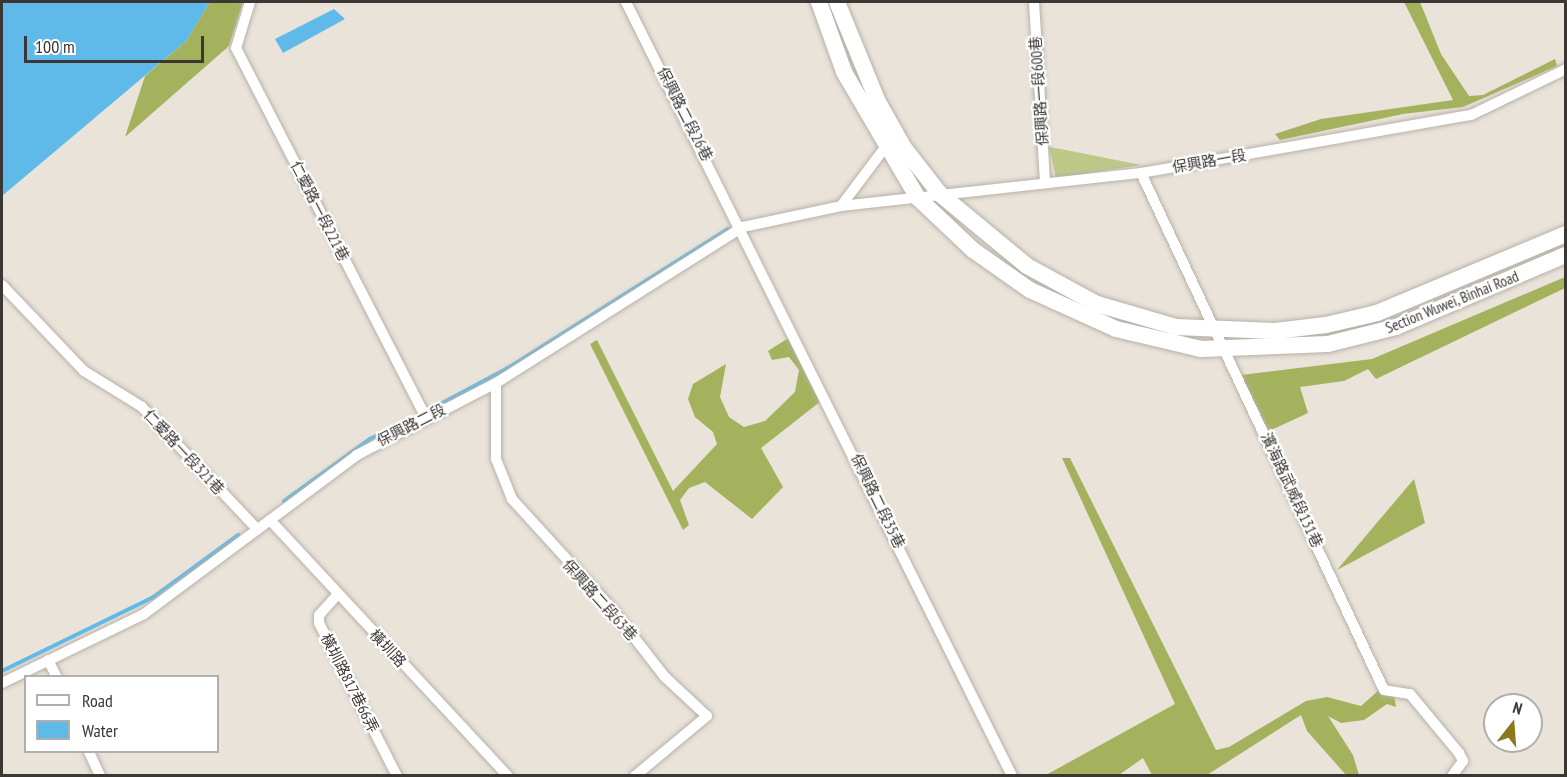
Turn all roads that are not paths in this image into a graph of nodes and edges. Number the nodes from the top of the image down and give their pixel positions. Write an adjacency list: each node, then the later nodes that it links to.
1 (250, 2): 20 (street, 仁愛路一段221巷)
2 (627, 2): 13 (street, 保興路二段26巷)
3 (819, 2): 7 (main road, Section Wuwei, Binhai Road)
4 (837, 2): 10 (main road, Section Wuwei, Binhai Road)
5 (1034, 2): 9 (street, 保興路一段600巷)
6 (1566, 69): 8 (street, 保興路一段)
7 (884, 149): 11 (main road, Section Wuwei, Binhai Road); 12 (street)
8 (1142, 173): 9 (street, 保興路一段); 17 (street, 濱海路武威段131巷)
9 (1045, 180): 10 (street, 保興路一段)
10 (940, 194): 11 (street, 保興路一段); 17 (main road, Section Wuwei, Binhai Road)
11 (918, 198): 12 (street, 保興路一段); 18 (main road, Section Wuwei, Binhai Road)
12 (841, 206): 13 (street, 保興路二段)
13 (743, 227): 19 (street, 保興路二段); 32 (street, 保興路二段35巷)
14 (1566, 234): 17 (main road, Section Wuwei, Binhai Road)
15 (1566, 255): 18 (main road, Section Wuwei, Binhai Road)
16 (2, 285): 22 (street, 仁愛路一段321巷)
17 (1219, 330): 18 (street, 濱海路武威段131巷)
18 (1228, 350): 33 (street, 濱海路武威段131巷)
19 (496, 383): 20 (street, 保興路二段); 31 (street, 保興路二段63巷)
20 (426, 417): 21 (street, 保興路二段)
21 (270, 520): 22 (street, 保興路二段); 23 (street, 橫圳路)
22 (257, 528): 24 (street, 保興路二段)
23 (338, 594): 29 (street, 橫圳路817巷66弄); 30 (street, 橫圳路)
24 (48, 660): 25 (street); 26 (street, 保興路二段)
25 (56, 675)
26 (2, 682)
27 (89, 753): 28 (street)
28 (100, 776)
29 (397, 776)
30 (508, 776)
31 (635, 776)
32 (1012, 776)
33 (1452, 776)

